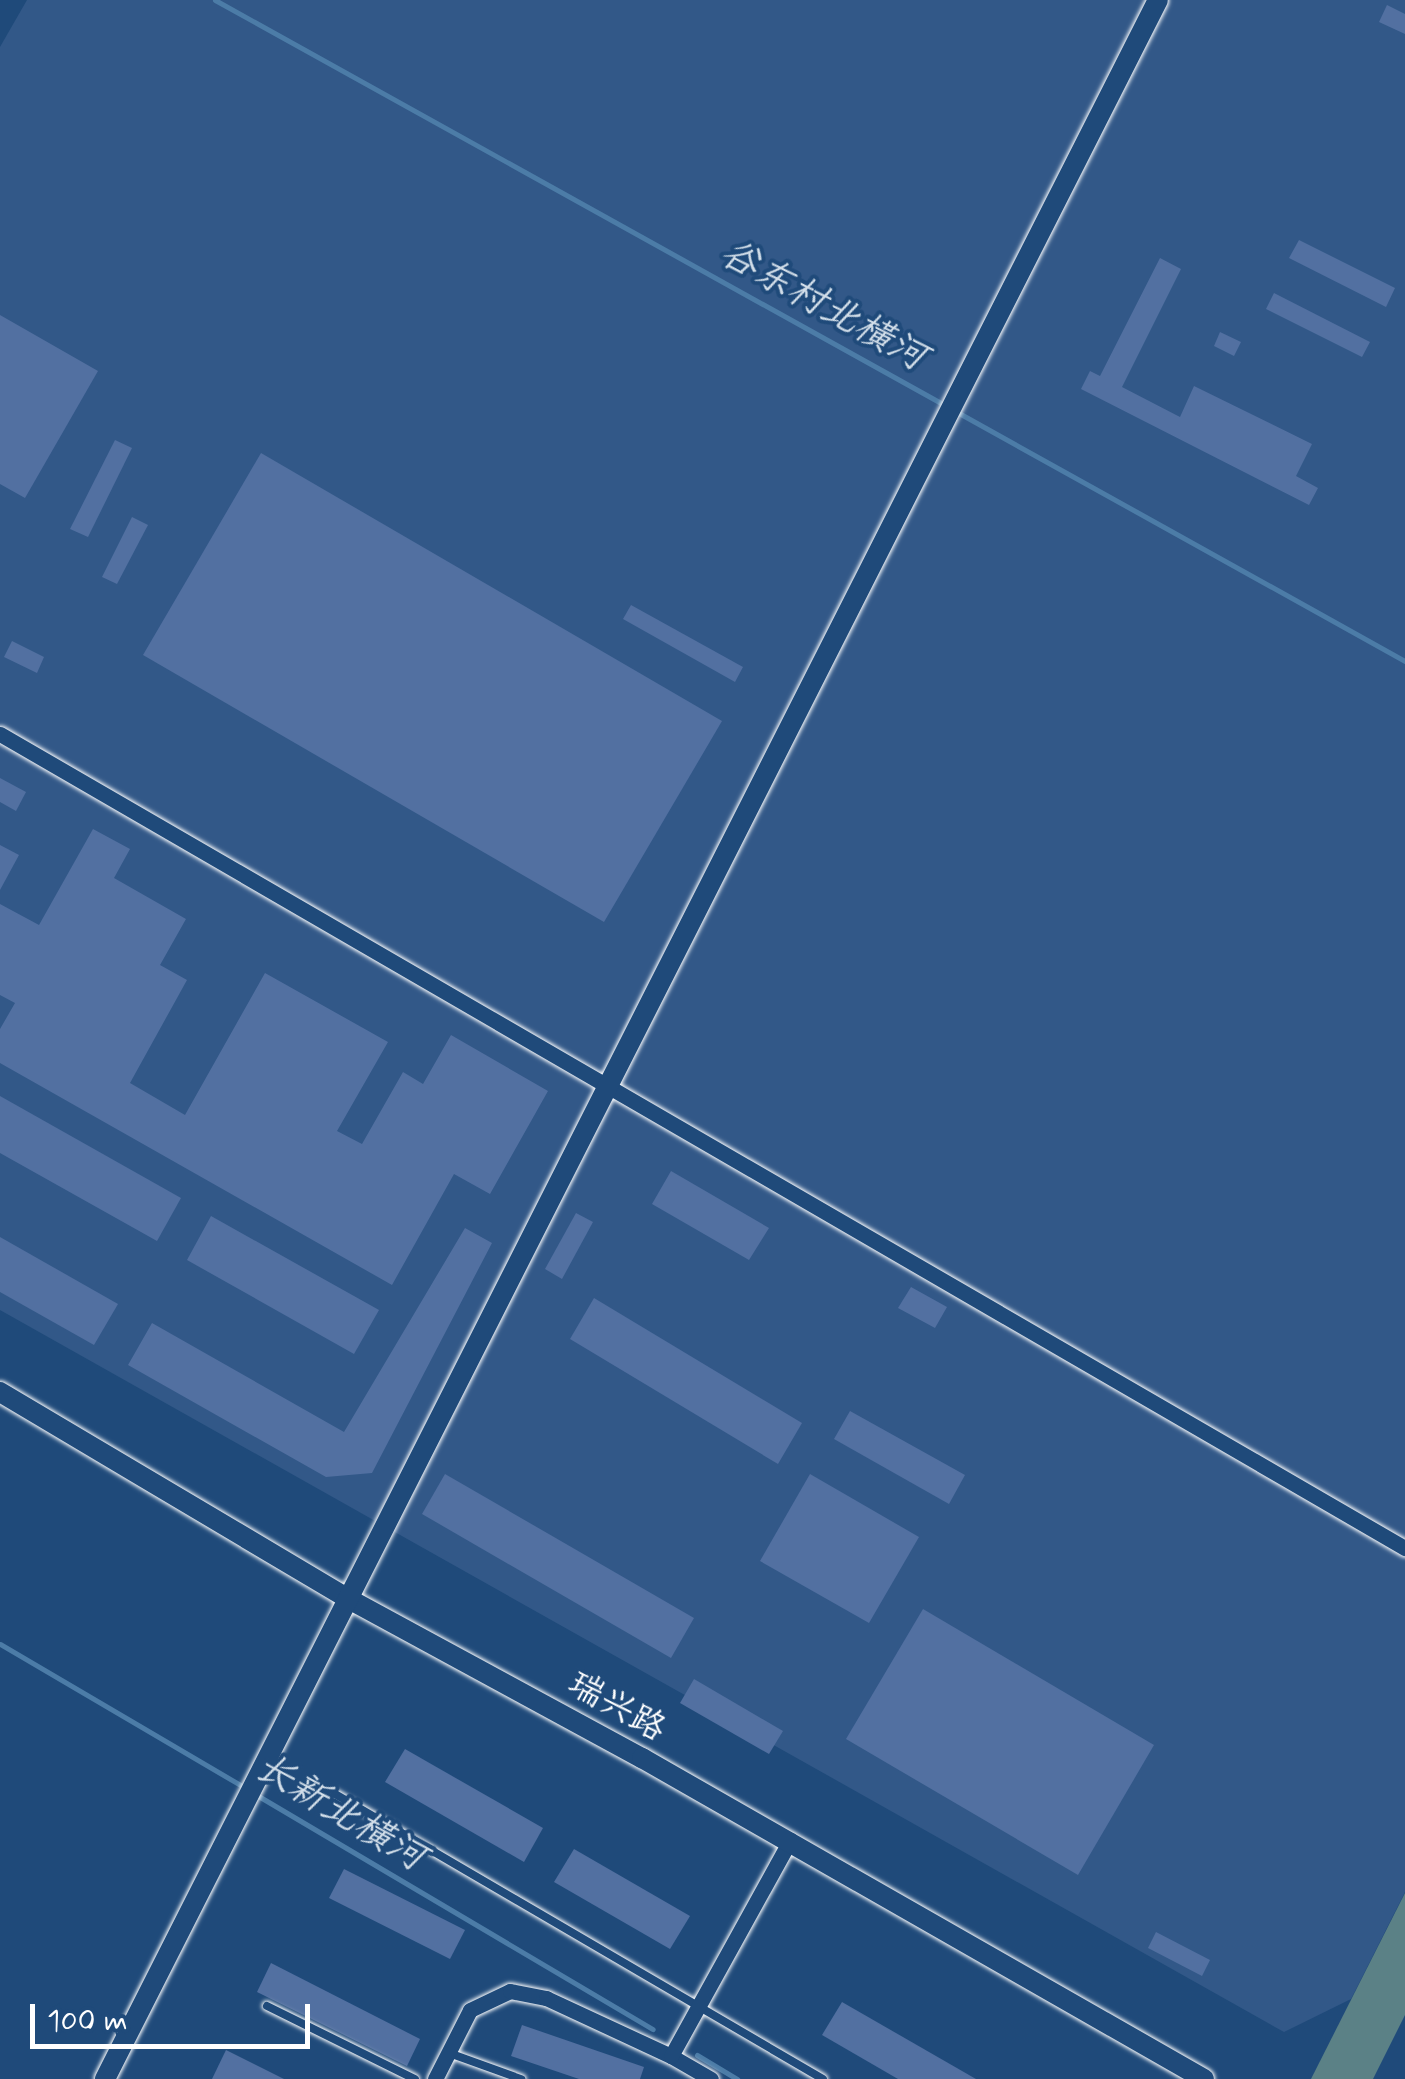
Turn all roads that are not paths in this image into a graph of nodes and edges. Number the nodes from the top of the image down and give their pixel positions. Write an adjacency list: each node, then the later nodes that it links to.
1 (1158, 0): 3 (street)
2 (0, 734): 3 (street)
3 (606, 1084): 5 (street); 6 (street)
4 (0, 1392): 6 (street, 瑞兴路)
5 (1405, 1548)
6 (347, 1598): 8 (street, 瑞兴路); 13 (street)
7 (335, 1794): 10 (lane)
8 (790, 1840): 10 (street); 19 (street, 瑞兴路)
9 (266, 2006): 14 (lane)
10 (697, 2006): 12 (street); 18 (lane)
11 (448, 2054): 12 (street); 15 (street); 16 (lane)
12 (670, 2056): 17 (street)
13 (105, 2079)
14 (415, 2079)
15 (435, 2079)
16 (521, 2079)
17 (712, 2079)
18 (823, 2079)
19 (1204, 2079)

